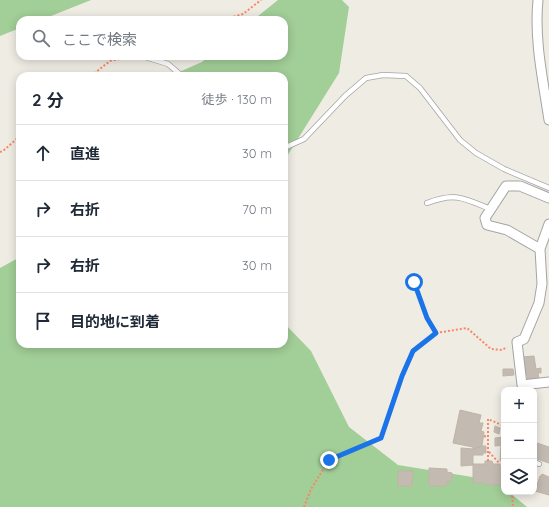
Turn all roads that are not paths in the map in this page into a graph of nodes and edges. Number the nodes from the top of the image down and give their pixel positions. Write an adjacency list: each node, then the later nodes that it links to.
1 (538, 0): 4 (street)
2 (155, 60): 3 (lane)
3 (177, 72)
4 (549, 120)
5 (288, 146): 6 (lane)
6 (549, 188)
7 (549, 198): 9 (street)
8 (427, 203): 9 (lane)
9 (490, 209): 11 (street)
10 (549, 224): 11 (street)
11 (540, 249): 13 (street)
12 (549, 382): 14 (street)
13 (523, 387)
14 (527, 387)

